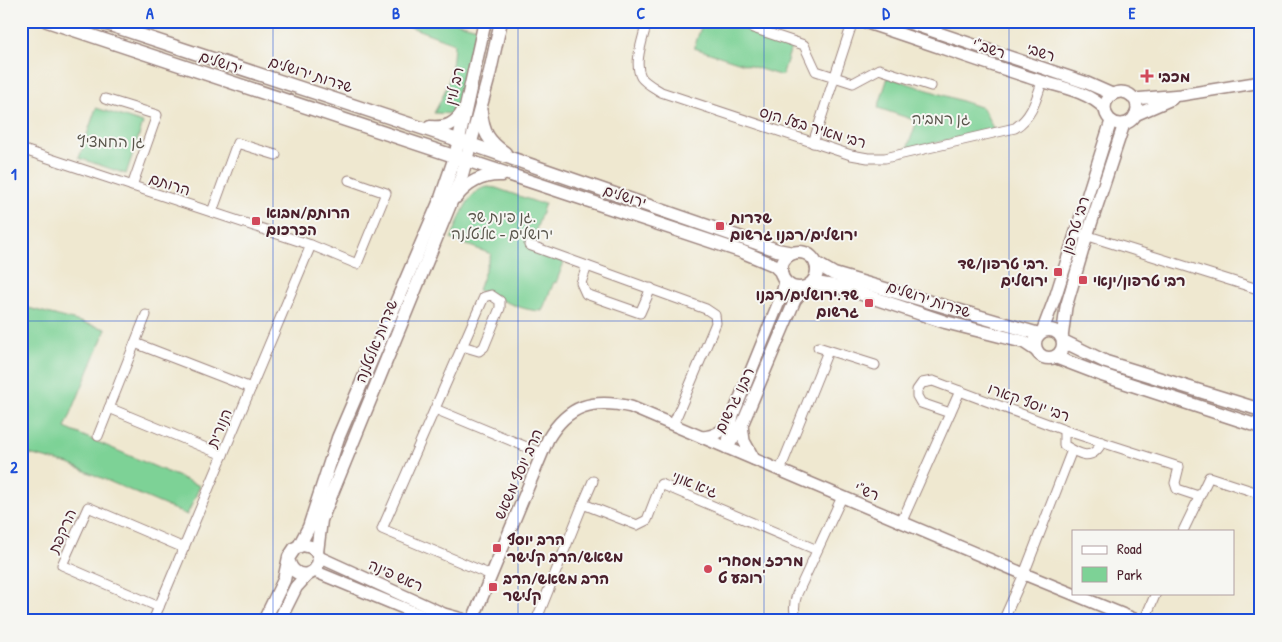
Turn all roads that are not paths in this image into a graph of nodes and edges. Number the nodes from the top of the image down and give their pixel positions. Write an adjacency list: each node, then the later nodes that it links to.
1 (47, 21): 27 (main road, ירושלים)
2 (98, 21): 25 (main road, שדרות ירושלים)
3 (485, 21): 19 (main road, רב לוין)
4 (500, 21): 20 (main road)
5 (647, 21): 28 (street, רבי מאיר בעל הנס)
6 (853, 21): 11 (street)
7 (861, 21): 9 (street, רשב"י)
8 (903, 21): 15 (street, רשבי)
9 (888, 26): 12 (street, רשב"י)
10 (753, 28): 11 (street)
11 (835, 77): 14 (street); 28 (street)
12 (1042, 82): 21 (street, רשב"י); 28 (street, רבי מאיר בעל הנס)
13 (1261, 82): 16 (street)
14 (931, 86)
15 (1112, 94): 18 (street); 21 (street)
16 (1181, 95): 18 (street); 22 (street)
17 (105, 98): 35 (street)
18 (1134, 99): 22 (street)
19 (467, 105): 25 (main road); 26 (main road, רב לוין)
20 (480, 107): 26 (main road); 32 (main road)
21 (1105, 109): 23 (street)
22 (1135, 116): 24 (street)
23 (1111, 120): 24 (street); 39 (street, רבי טרפון)
24 (1124, 124): 40 (street, רבי טרפון)
25 (414, 126): 26 (main road, שדרות ירושלים)
26 (465, 142): 31 (main road, שדרות אלטלנה); 32 (main road, שדרות ירושלים)
27 (414, 143): 31 (main road); 36 (main road)
28 (813, 143)
29 (21, 149): 35 (street, הרותם)
30 (276, 155): 38 (street)
31 (460, 159): 33 (main road, ירושלים); 36 (main road, שדרות אלטלנה); 37 (main road, שדרות אלטלנה)
32 (513, 159): 43 (main road, ירושלים)
33 (513, 176): 37 (main road); 46 (main road, ירושלים)
34 (349, 180): 41 (street, הרותם)
35 (132, 186): 38 (street, הרותם)
36 (444, 186): 88 (main road, שדרות אלטלנה)
37 (450, 205): 91 (main road, שדרות אלטלנה)
38 (212, 212): 41 (street, הרותם)
39 (1076, 232): 40 (street); 51 (street, רבי טרפון)
40 (1087, 236): 49 (street); 52 (street, רבי טרפון)
41 (311, 245): 60 (street, הנורית)
42 (529, 245): 45 (street)
43 (793, 253): 44 (main road); 46 (main road)
44 (817, 264): 47 (main road); 51 (main road, שדרות ירושלים)
45 (587, 266): 48 (street); 48 (street)
46 (783, 277): 47 (main road); 67 (street, רבנו גרשום)
47 (807, 287): 57 (main road, שדרות ירושלים); 69 (street, רבנו גרשום)
48 (650, 288): 68 (street)
49 (1261, 290)
50 (146, 315): 53 (street)
51 (1040, 333): 52 (main road); 57 (main road)
52 (1062, 339): 58 (main road); 65 (main road)
53 (134, 343): 60 (street); 63 (street)
54 (462, 346): 54 (street); 64 (street)
55 (818, 348): 56 (street)
56 (828, 350): 59 (street); 80 (street)
57 (1036, 350): 58 (main road)
58 (1056, 357): 70 (main road)
59 (875, 364)
60 (251, 388): 78 (street, הנורית)
61 (960, 391): 66 (street); 66 (street, רבי יוסף קארו); 71 (street, רבי יוסף קארו)
62 (580, 407): 68 (street, רש"י); 77 (street, הרב יוסף משאש)
63 (109, 408): 72 (street); 78 (street)
64 (435, 409): 77 (street); 95 (street)
65 (1261, 410)
66 (950, 413): 86 (street)
67 (733, 415): 73 (street); 75 (street, רבנו גרשום)
68 (673, 425): 73 (street, רש"י)
69 (742, 425): 75 (street, רבנו גרשום); 79 (street)
70 (1261, 427)
71 (1064, 430): 74 (street, רבי יוסף קארו); 76 (street)
72 (98, 436)
73 (702, 437): 75 (street, רש"י)
74 (1102, 442): 76 (street); 84 (street, רבי יוסף קארו)
75 (727, 448): 79 (street, רש"י)
76 (1072, 450): 94 (street)
77 (541, 454): 95 (street, הרב יוסף משאש)
78 (223, 455): 89 (street, הנורית)
79 (754, 459): 80 (street, רש"י)
80 (780, 470): 83 (street, רש"י)
81 (593, 481): 85 (street)
82 (1261, 494): 84 (street)
83 (842, 496): 86 (street, רש"י); 90 (street)
84 (1198, 496): 87 (street)
85 (584, 504): 90 (street, גיא אוני); 105 (street)
86 (902, 521): 94 (street, רש"י)
87 (1183, 530)
88 (299, 546): 91 (main road); 92 (main road)
89 (184, 548): 99 (street, הנורית); 99 (street, הרקפת)
90 (817, 550): 106 (street)
91 (318, 554): 93 (main road); 100 (street, ראש פינה)
92 (289, 562): 93 (main road); 102 (main road)
93 (311, 573): 103 (main road); 104 (street, ראש פינה)
94 (1024, 574): 96 (street, רש"י); 107 (street)
95 (491, 575): 100 (street, הרב יוסף משאש)
96 (1072, 593)
97 (1073, 594): 108 (street, רש"י)
98 (1156, 594): 109 (street)
99 (159, 607): 101 (street, הנורית)
100 (467, 620)
101 (153, 621)
102 (264, 621)
103 (279, 621)
104 (435, 621)
105 (536, 621)
106 (797, 621)
107 (1003, 621)
108 (1140, 621)
109 (1144, 621)

